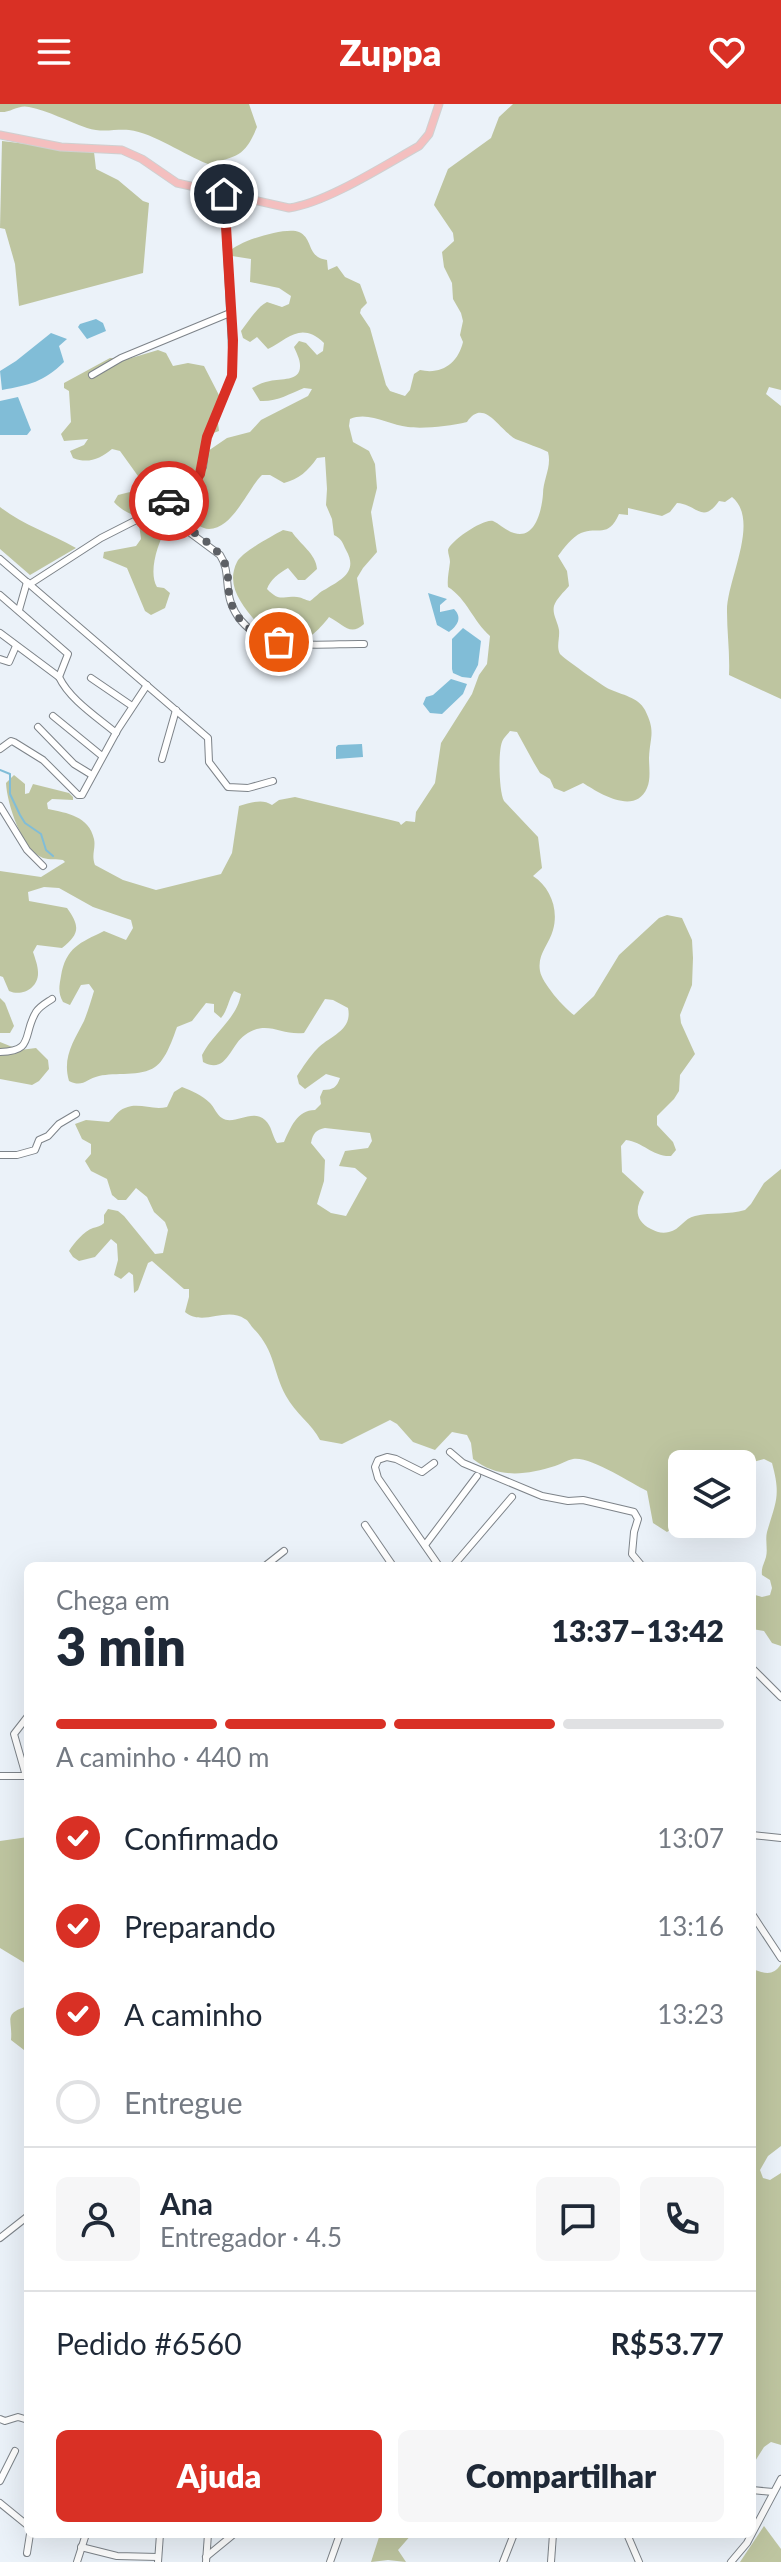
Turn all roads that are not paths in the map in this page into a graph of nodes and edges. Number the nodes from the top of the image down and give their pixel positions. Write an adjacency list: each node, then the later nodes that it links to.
1 (439, 104): 3 (main road)
2 (0, 135): 3 (main road)
3 (224, 194): 4 (street)
4 (230, 313): 5 (street); 6 (street)
5 (92, 375)
6 (158, 509): 8 (street); 12 (street)
7 (0, 559): 8 (street)
8 (28, 583): 10 (street); 17 (street)
9 (0, 595): 10 (street)
10 (19, 610): 15 (street)
11 (0, 633): 13 (street)
12 (364, 644)
13 (16, 646): 14 (street); 15 (street)
14 (0, 659)
15 (59, 677): 22 (street)
16 (91, 678): 18 (street)
17 (147, 685): 18 (street); 19 (street)
18 (132, 706): 22 (street)
19 (176, 710): 25 (street); 27 (street)
20 (53, 716): 24 (street)
21 (38, 727): 26 (street)
22 (116, 733): 24 (street)
23 (0, 749): 26 (street)
24 (102, 756): 26 (street)
25 (162, 759)
26 (92, 775)
27 (273, 781)
28 (0, 806): 29 (street)
29 (43, 866)
30 (52, 999): 31 (street)
31 (0, 1052)
32 (76, 1114): 33 (street)
33 (0, 1155)
34 (450, 1452): 45 (street)
35 (434, 1463): 39 (street)
36 (477, 1476): 39 (street)
37 (512, 1497): 44 (street)
38 (365, 1525): 42 (street)
39 (425, 1545): 43 (street)
40 (284, 1551): 41 (street)
41 (270, 1562)
42 (390, 1562)
43 (436, 1562)
44 (456, 1562)
45 (639, 1562)
46 (756, 1672): 47 (street)
47 (781, 1697)
48 (24, 1721): 49 (street)
49 (24, 1766)
50 (0, 1776): 51 (street)
51 (24, 1776)
52 (756, 1835): 53 (street)
53 (781, 1838)
54 (756, 1920): 55 (street)
55 (781, 1958)
56 (24, 2219): 57 (street)
57 (0, 2238)
58 (24, 2419): 59 (street)
59 (2, 2422)
60 (15, 2451): 62 (street)
61 (781, 2479): 64 (street)
62 (0, 2481)
63 (756, 2490): 64 (street)
64 (773, 2492): 67 (street)
65 (0, 2503): 66 (street)
66 (24, 2523)
67 (756, 2525)
68 (29, 2538): 79 (street)
69 (84, 2538): 78 (street)
70 (160, 2538): 80 (street)
71 (208, 2538): 81 (street)
72 (230, 2538): 81 (street)
73 (339, 2538): 83 (street)
74 (512, 2538): 84 (street)
75 (553, 2538): 85 (street)
76 (629, 2538): 86 (street)
77 (750, 2538): 87 (street)
78 (81, 2547): 80 (street); 82 (street)
79 (27, 2553)
80 (158, 2559)
81 (206, 2560)
82 (77, 2562)
83 (330, 2562)
84 (503, 2562)
85 (551, 2562)
86 (639, 2562)
87 (731, 2562)

